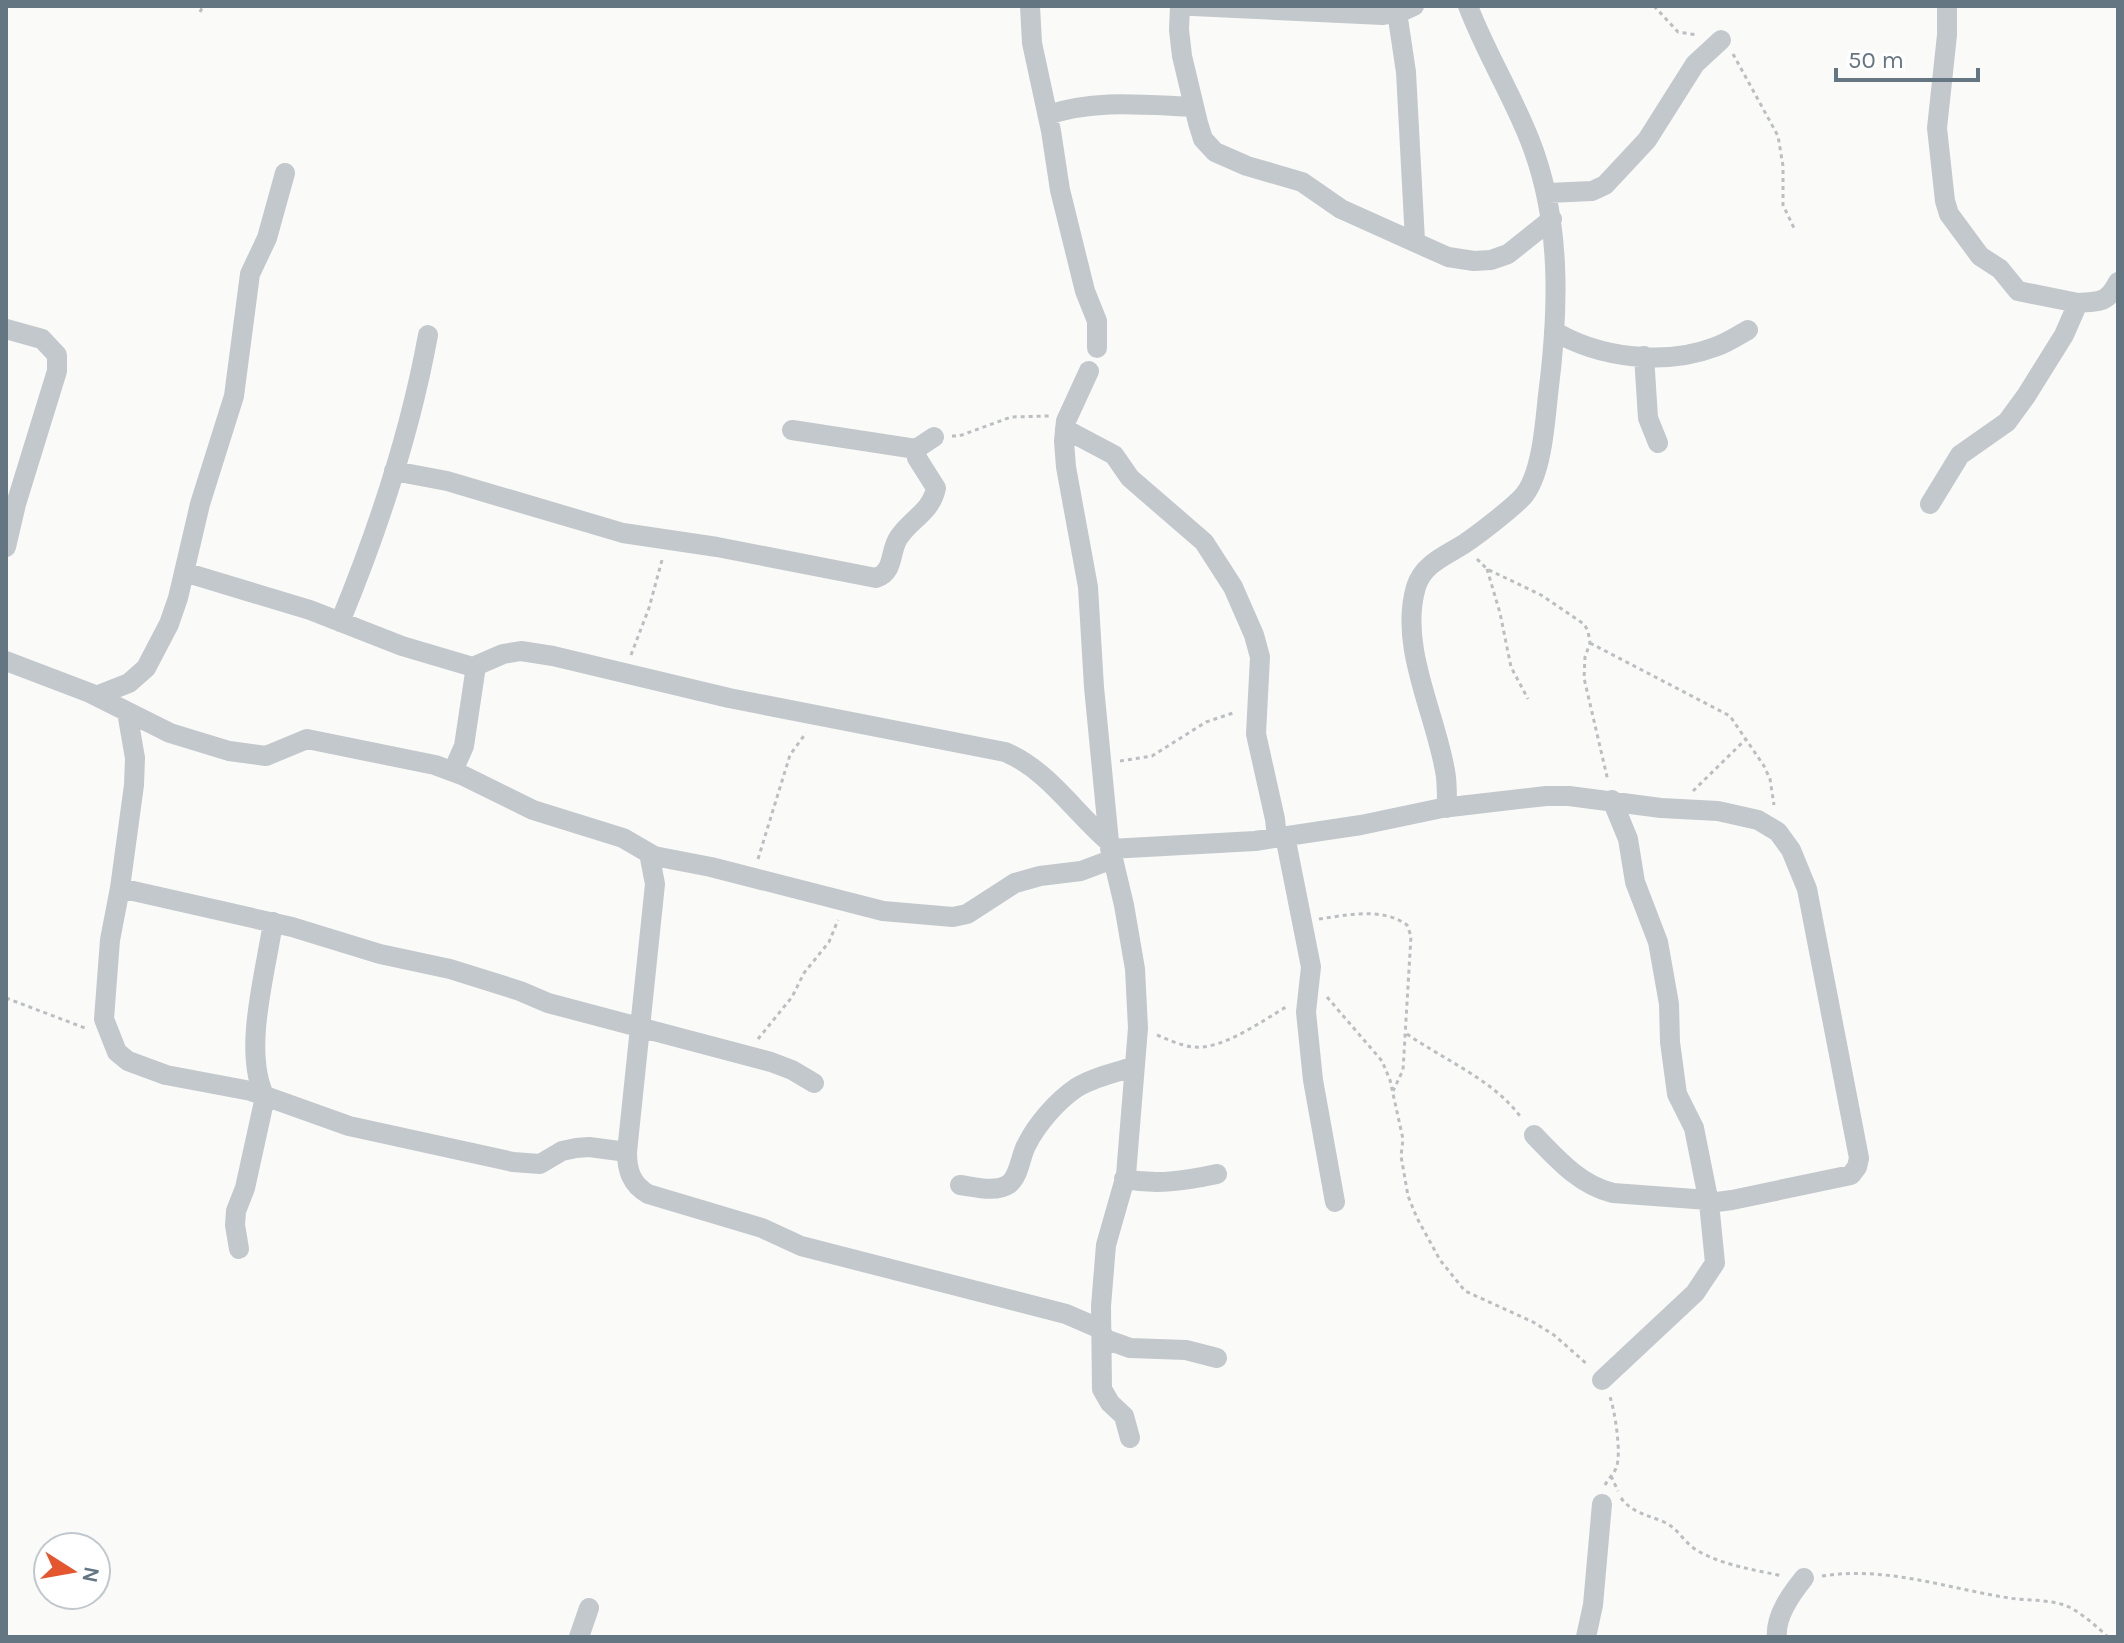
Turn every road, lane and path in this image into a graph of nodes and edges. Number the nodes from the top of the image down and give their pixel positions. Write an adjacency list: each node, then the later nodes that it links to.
1 (203, 6): 9 (path)
2 (1030, 6): 12 (street)
3 (1180, 6): 11 (street)
4 (1193, 6): 8 (street)
5 (1468, 6): 14 (street)
6 (1654, 6): 10 (path)
7 (1947, 6): 19 (street)
8 (1406, 9): 17 (street)
9 (200, 12)
10 (1721, 40): 14 (street); 16 (path)
11 (1194, 107): 12 (street); 17 (street)
12 (1048, 115): 24 (street)
13 (285, 173): 38 (street)
14 (1548, 193): 15 (street)
15 (1552, 219): 17 (street); 22 (street)
16 (1794, 228)
17 (1415, 241)
18 (2118, 282): 19 (street)
19 (2078, 303): 33 (street)
20 (6, 329): 34 (street)
21 (1748, 330): 25 (street)
22 (1554, 331): 25 (street); 36 (street)
23 (428, 335): 32 (street)
24 (1097, 348)
25 (1644, 356): 30 (street)
26 (1089, 371): 27 (street)
27 (1067, 422): 29 (path); 46 (street); 50 (street)
28 (792, 430): 31 (street)
29 (934, 437): 31 (street)
30 (1658, 443)
31 (916, 449): 35 (street)
32 (394, 471): 35 (street); 39 (street)
33 (1930, 504)
34 (7, 534)
35 (667, 541): 43 (path)
36 (1465, 543): 37 (path); 53 (street)
37 (1487, 569): 40 (path); 45 (path)
38 (184, 572): 39 (street); 44 (street)
39 (340, 622): 42 (street)
40 (1590, 643): 49 (path); 52 (path)
41 (6, 661): 44 (street)
42 (476, 666): 43 (street); 51 (street)
43 (625, 674): 48 (street)
44 (96, 696): 47 (street)
45 (1528, 699)
46 (1256, 711): 50 (path); 56 (street)
47 (127, 712): 51 (street); 60 (street)
48 (821, 717): 57 (street); 59 (path)
49 (1745, 740): 54 (path); 55 (path)
50 (1101, 762): 57 (street)
51 (453, 771): 58 (street)
52 (1612, 800): 53 (street); 54 (street); 81 (street)
53 (1447, 808): 56 (street)
54 (1677, 808): 55 (street)
55 (1778, 832): 81 (street)
56 (1281, 837): 57 (street); 63 (street)
57 (1110, 850): 61 (street); 67 (street)
58 (649, 853): 59 (street); 66 (street)
59 (753, 878): 61 (street)
60 (120, 888): 62 (street); 69 (street)
61 (844, 901): 70 (path)
62 (273, 922): 66 (street); 74 (street)
63 (1303, 922): 64 (street); 68 (path)
64 (1308, 989): 67 (path); 73 (path); 80 (street)
65 (6, 998): 69 (path)
66 (641, 1028): 70 (street); 76 (street)
67 (1138, 1028): 71 (street)
68 (1405, 1033): 73 (path); 75 (path)
69 (108, 1035): 74 (street)
70 (742, 1056): 72 (street)
71 (1135, 1066): 78 (street); 79 (street)
72 (814, 1083)
73 (1393, 1091): 85 (path)
74 (265, 1097): 76 (street); 82 (street)
75 (1534, 1135): 81 (street)
76 (627, 1152): 83 (street)
77 (1217, 1174): 78 (street)
78 (1124, 1179): 83 (street)
79 (960, 1185)
80 (1335, 1202)
81 (1709, 1202): 85 (street)
82 (239, 1249)
83 (1102, 1335): 84 (street); 86 (street)
84 (1217, 1358)
85 (1602, 1380): 87 (path)
86 (1130, 1438)
87 (1611, 1476): 88 (path); 89 (path)
88 (1602, 1504): 92 (street)
89 (1804, 1578): 93 (street); 94 (path)
90 (589, 1608): 91 (street)
91 (579, 1637)
92 (1586, 1637)
93 (1777, 1637)
94 (2108, 1637)

